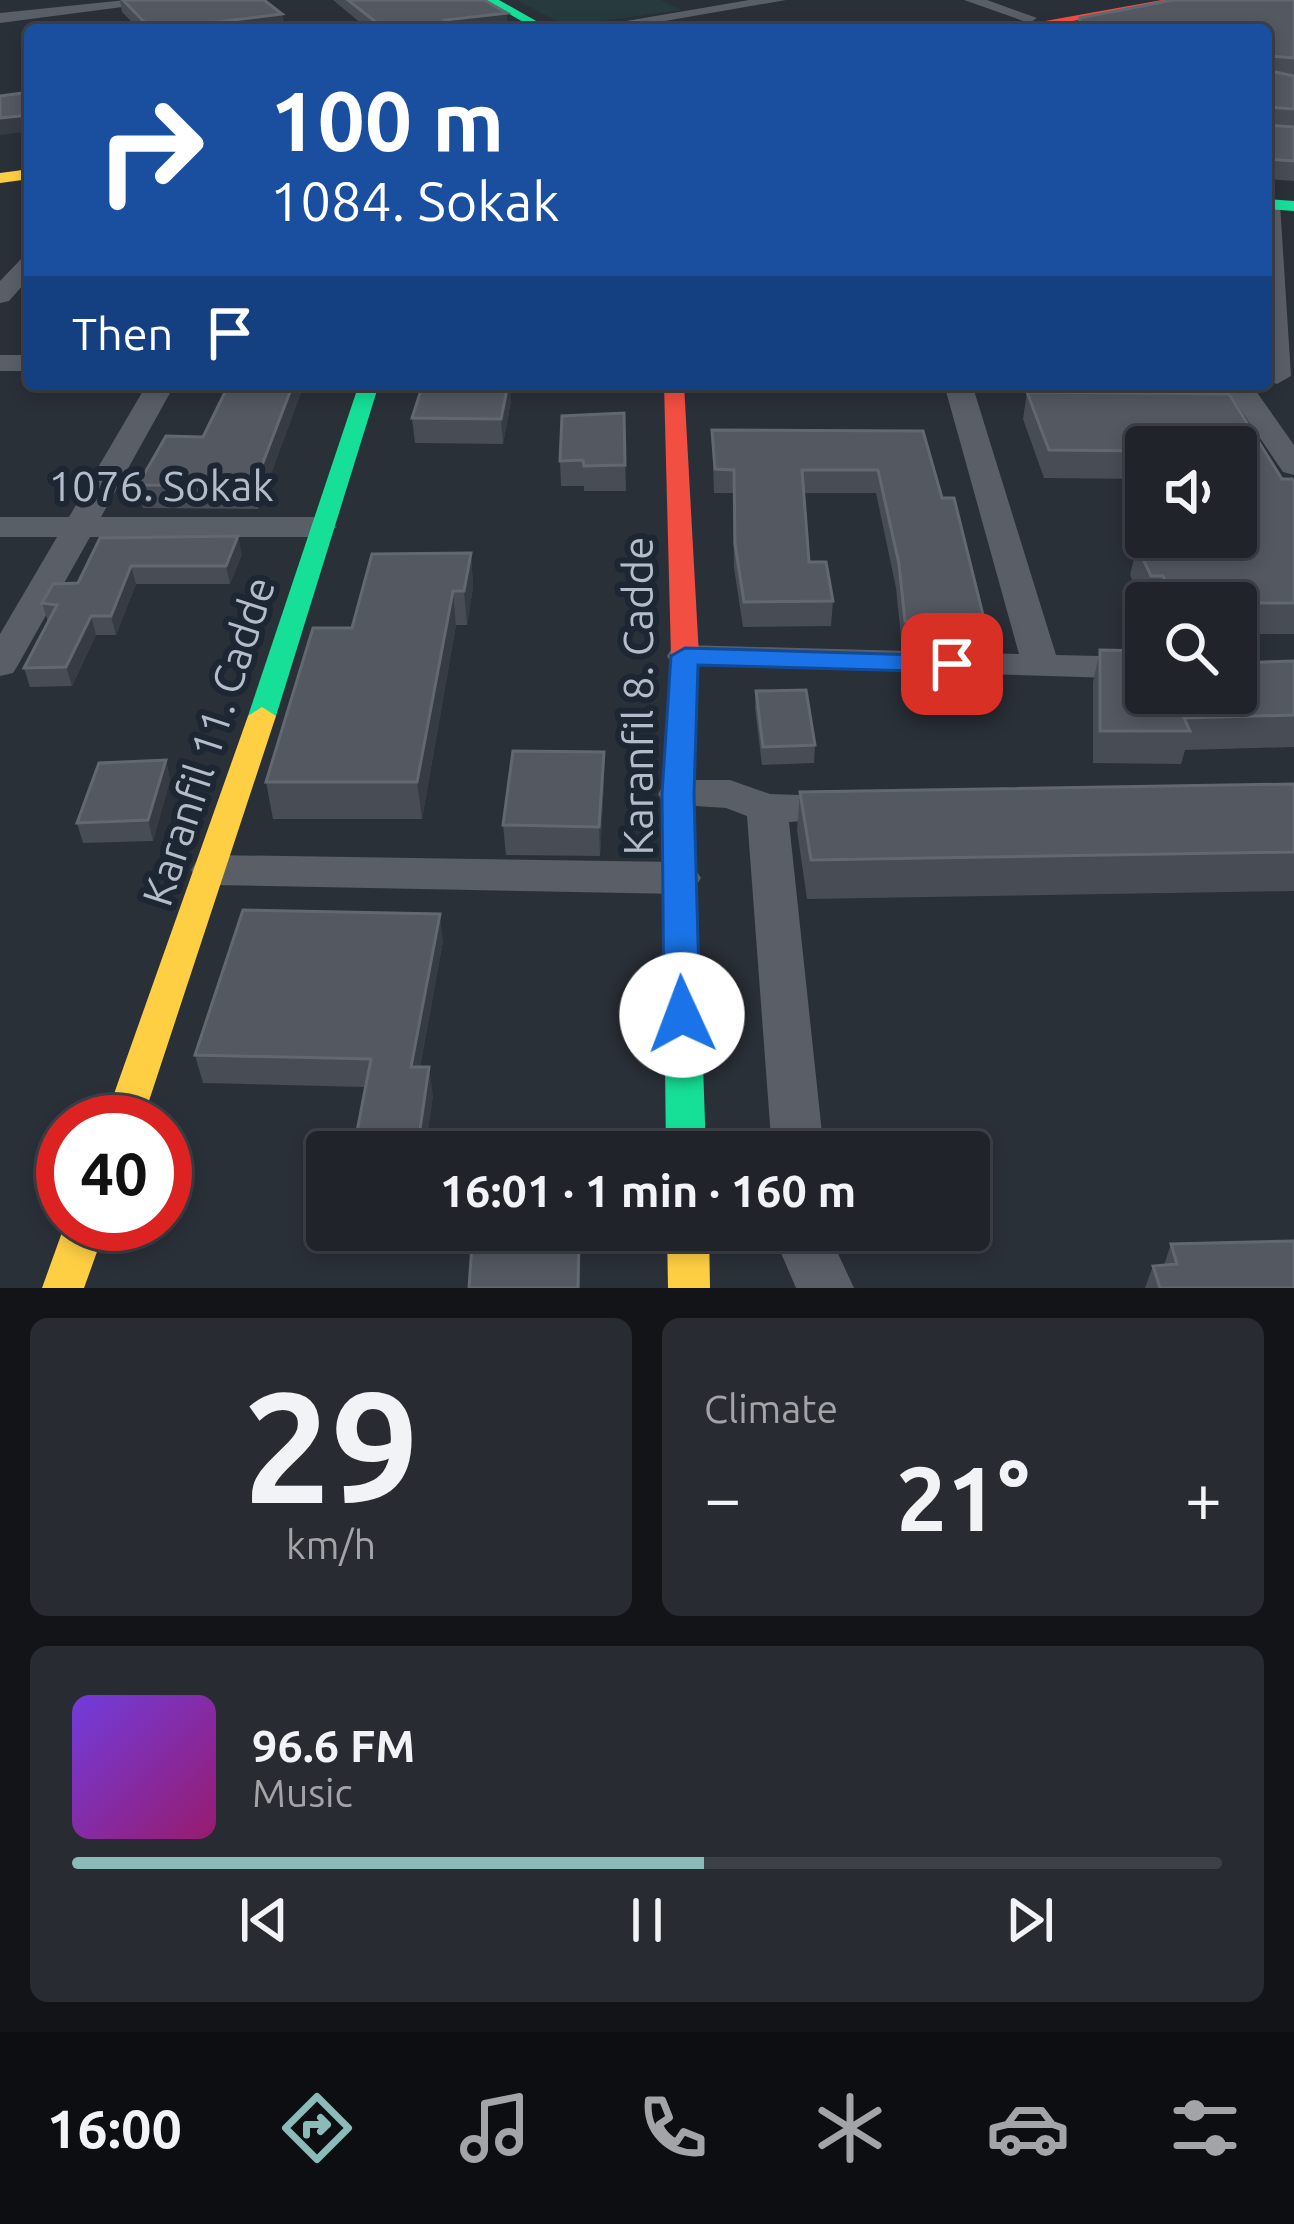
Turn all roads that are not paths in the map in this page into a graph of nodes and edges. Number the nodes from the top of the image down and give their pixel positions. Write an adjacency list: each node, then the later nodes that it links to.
1 (170, 0): 7 (street)
2 (491, 0): 9 (street)
3 (778, 0): 10 (street)
4 (971, 0): 8 (street)
5 (1139, 0): 8 (street)
6 (1183, 0): 12 (street)
7 (0, 18)
8 (1029, 18): 11 (street)
9 (535, 24)
10 (621, 24)
11 (994, 24)
12 (1069, 24)
13 (1276, 205): 16 (street)
14 (24, 270): 15 (street)
15 (0, 296)
16 (1279, 377)
17 (158, 390): 24 (street)
18 (367, 390): 25 (street, Karanfil 11. Cadde)
19 (674, 390): 26 (street, Karanfil 8. Cadde)
20 (960, 390): 28 (street)
21 (1241, 390): 22 (street)
22 (1294, 466)
23 (0, 527): 24 (street, 1076. Sokak)
24 (81, 527): 25 (street, 1076. Sokak); 27 (street)
25 (321, 527): 33 (street, Karanfil 11. Cadde)
26 (685, 656): 28 (street); 30 (street, Karanfil 8. Cadde)
27 (0, 665)
28 (1041, 667): 29 (street)
29 (1125, 668)
30 (678, 794): 32 (street); 34 (street, Karanfil 8. Cadde)
31 (886, 806): 32 (street)
32 (767, 808): 37 (street)
33 (213, 870): 34 (street); 35 (street, Karanfil 11. Cadde)
34 (679, 878): 36 (street, Karanfil 8. Cadde)
35 (133, 1095)
36 (685, 1131)
37 (796, 1131)
38 (76, 1251): 41 (street)
39 (688, 1251): 42 (street)
40 (808, 1251): 43 (street)
41 (63, 1288)
42 (689, 1288)
43 (825, 1288)

